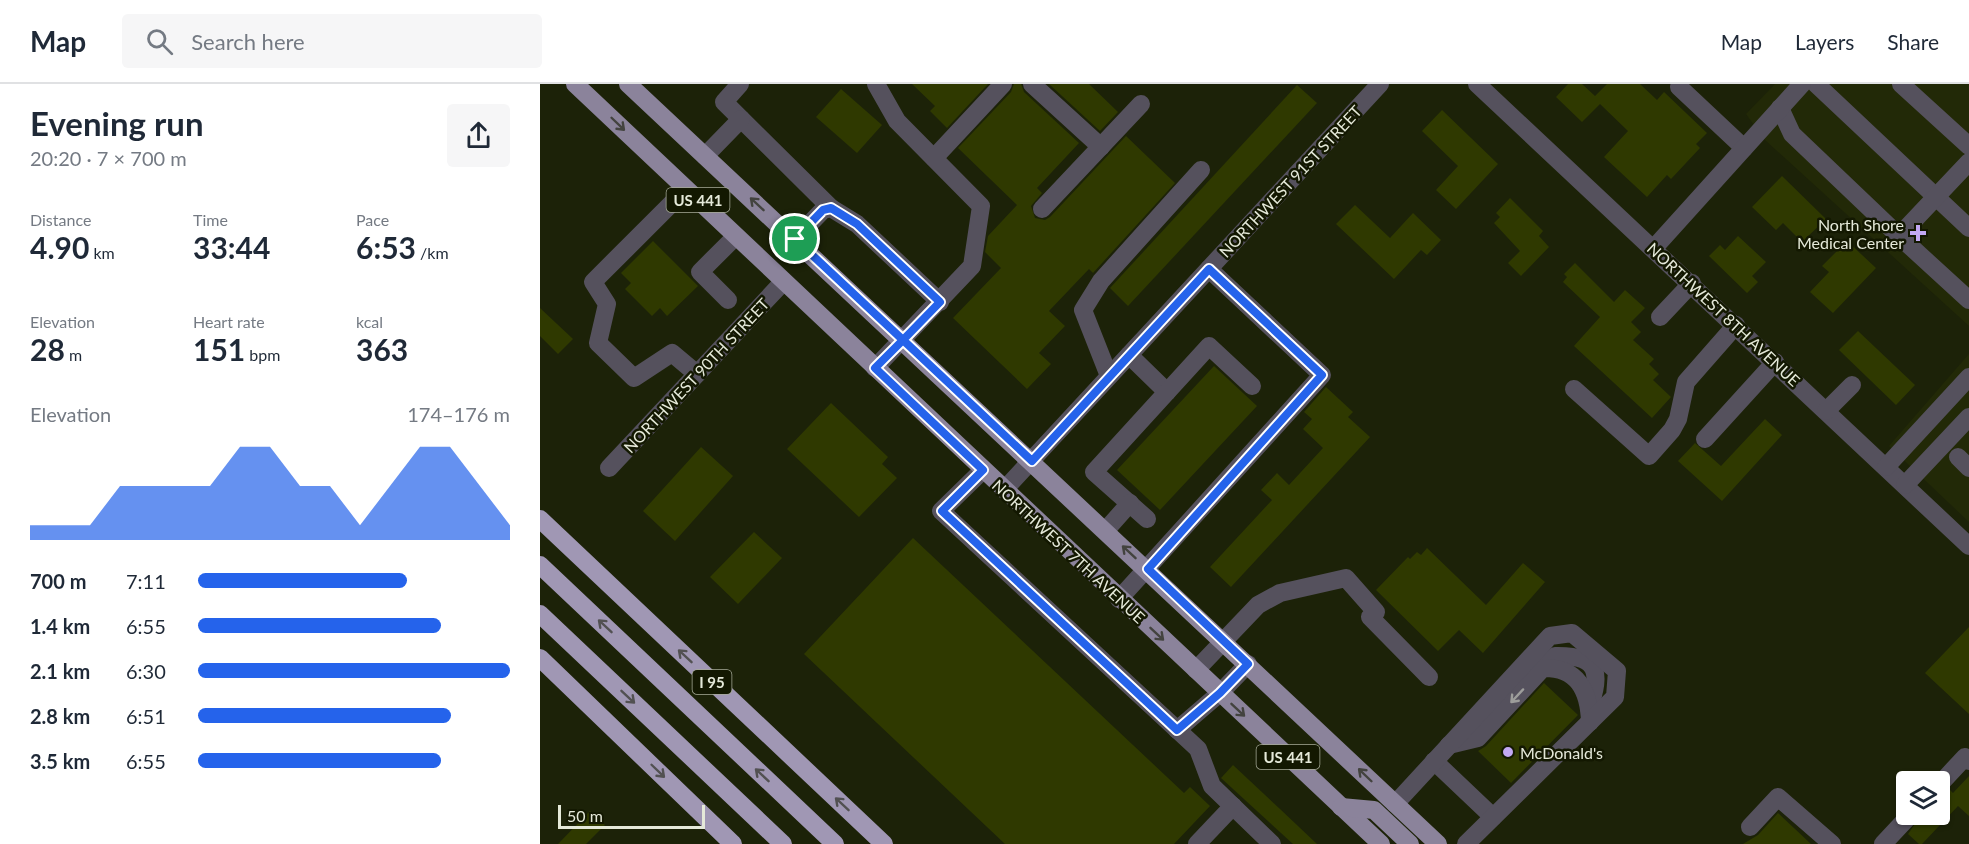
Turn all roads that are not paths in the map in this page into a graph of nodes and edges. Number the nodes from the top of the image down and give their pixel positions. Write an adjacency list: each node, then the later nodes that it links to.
1 (575, 84): 23 (main road, NORTHWEST 7TH AVENUE / US 441, one-way to 23)
2 (628, 84): 19 (main road, US 441)
3 (740, 84): 15 (street)
4 (876, 84): 20 (street)
5 (1003, 84): 20 (street)
6 (1032, 84): 17 (street)
7 (1380, 84): 32 (street, NORTHWEST 91ST STREET)
8 (1477, 84): 31 (street, NORTHWEST 8TH AVENUE)
9 (1802, 84): 14 (street)
10 (1816, 84): 24 (street)
11 (1901, 84): 16 (street)
12 (1679, 87): 18 (street)
13 (1141, 104): 17 (street)
14 (1780, 108): 18 (street); 29 (street)
15 (741, 119): 19 (street); 25 (street)
16 (1969, 146)
17 (1101, 147): 26 (street)
18 (1744, 148): 31 (street)
19 (705, 156): 30 (main road, US 441, one-way to 19)
20 (934, 158): 37 (street)
21 (1969, 162): 24 (street)
22 (1202, 170): 45 (street)
23 (686, 189): 28 (main road, NORTHWEST 7TH AVENUE / US 441); 44 (street)
24 (1936, 197): 27 (street); 29 (street)
25 (831, 208): 30 (street); 37 (street)
26 (1042, 209)
27 (1969, 228)
28 (735, 236): 33 (main road, NORTHWEST 7TH AVENUE / US 441); 35 (street)
29 (1899, 236): 36 (street)
30 (795, 239): 40 (main road, US 441)
31 (1654, 248): 34 (street, NORTHWEST 8TH AVENUE)
32 (1209, 269): 41 (street, NORTHWEST 91ST STREET); 66 (street)
33 (783, 282): 43 (main road, NORTHWEST 7TH AVENUE / US 441); 44 (street, NORTHWEST 90TH STREET)
34 (1692, 283): 38 (street); 39 (street, NORTHWEST 8TH AVENUE)
35 (728, 300)
36 (1969, 300)
37 (940, 302): 40 (street)
38 (1661, 317)
39 (1736, 325): 42 (street, NORTHWEST 8TH AVENUE); 49 (street)
40 (903, 340): 43 (street); 54 (main road, US 441)
41 (1129, 355): 45 (street, NORTHWEST 91ST STREET); 50 (street)
42 (1775, 362): 51 (street, NORTHWEST 8TH AVENUE); 53 (street)
43 (875, 368): 57 (main road, NORTHWEST 7TH AVENUE / US 441)
44 (697, 374): 56 (street, NORTHWEST 90TH STREET)
45 (1109, 376): 54 (street, NORTHWEST 91ST STREET)
46 (1969, 377): 55 (street)
47 (1852, 385): 51 (street)
48 (1252, 386): 50 (street)
49 (1574, 389)
50 (1167, 392): 60 (street)
51 (1826, 411): 55 (street, NORTHWEST 8TH AVENUE)
52 (1969, 417): 58 (street)
53 (1705, 439)
54 (1032, 461): 59 (street, NORTHWEST 91ST STREET); 63 (main road, US 441)
55 (1886, 467): 58 (street, NORTHWEST 8TH AVENUE)
56 (609, 468)
57 (983, 470): 59 (main road, NORTHWEST 7TH AVENUE / US 441); 76 (street)
58 (1905, 485): 64 (street, NORTHWEST 8TH AVENUE)
59 (1004, 490): 67 (main road, NORTHWEST 7TH AVENUE / US 441)
60 (1130, 503): 62 (street); 63 (street)
61 (540, 519): 87 (highway, I 95, one-way to 61)
62 (1147, 519)
63 (1106, 530): 66 (main road, US 441, one-way to 63)
64 (1969, 546)
65 (540, 565): 90 (highway, one-way to 65)
66 (1148, 569): 67 (street); 69 (main road, US 441)
67 (1119, 599): 72 (main road, NORTHWEST 7TH AVENUE / US 441, one-way to 72)
68 (540, 614): 89 (highway, one-way to 89)
69 (1224, 641): 71 (main road, US 441); 72 (street); 73 (street)
70 (540, 658): 88 (highway, one-way to 88)
71 (1248, 664): 74 (street); 81 (main road, US 441, one-way to 71)
72 (1196, 670): 74 (main road, NORTHWEST 7TH AVENUE / US 441)
73 (1429, 677)
74 (1220, 693): 76 (street); 83 (main road, NORTHWEST 7TH AVENUE / US 441, one-way to 83)
75 (1590, 715): 77 (street, one-way to 77); 77 (street); 84 (street)
76 (1177, 730): 82 (street)
77 (1449, 745): 78 (street)
78 (1434, 761): 81 (street); 84 (street)
79 (1969, 761): 80 (street)
80 (1950, 773)
81 (1395, 804): 96 (main road, US 441)
82 (1233, 806): 92 (street); 93 (street)
83 (1341, 807): 94 (main road, NORTHWEST 7TH AVENUE / US 441); 95 (main road)
84 (1493, 817): 97 (street)
85 (1901, 825): 99 (street)
86 (1750, 827): 98 (street)
87 (878, 838): 91 (highway)
88 (733, 844)
89 (783, 844)
90 (835, 844)
91 (897, 844)
92 (1197, 844)
93 (1272, 844)
94 (1381, 844)
95 (1410, 844)
96 (1438, 844)
97 (1466, 844)
98 (1832, 844)
99 (1883, 844)

